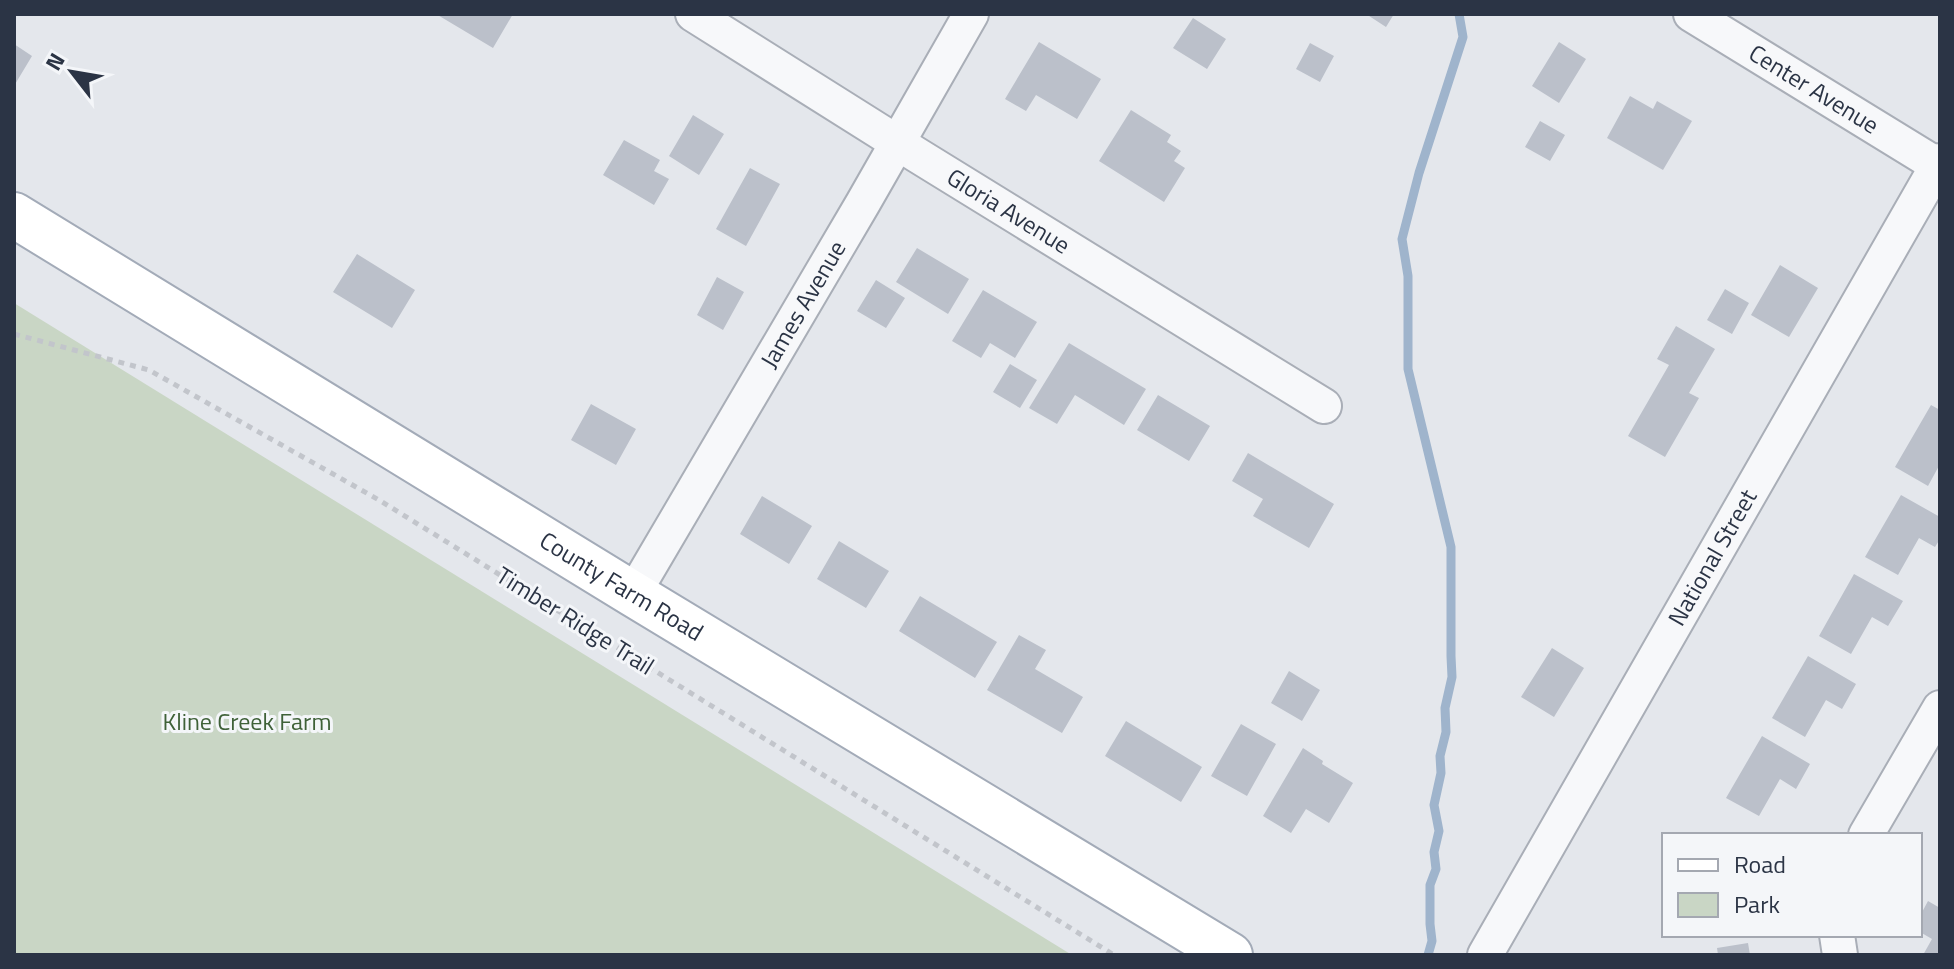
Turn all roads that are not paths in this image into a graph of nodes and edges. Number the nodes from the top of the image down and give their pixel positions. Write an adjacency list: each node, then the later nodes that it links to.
1 (693, 14): 4 (street, Gloria Avenue)
2 (971, 14): 4 (street, James Avenue)
3 (1691, 14): 5 (street, Center Avenue)
4 (898, 142): 7 (street, Gloria Avenue); 8 (street, James Avenue)
5 (1939, 163): 12 (street, National Street)
6 (14, 215): 8 (main road, County Farm Road)
7 (1324, 406)
8 (633, 594): 11 (main road, County Farm Road)
9 (1940, 708): 10 (street)
10 (1867, 833)
11 (1230, 955)
12 (1485, 955)

